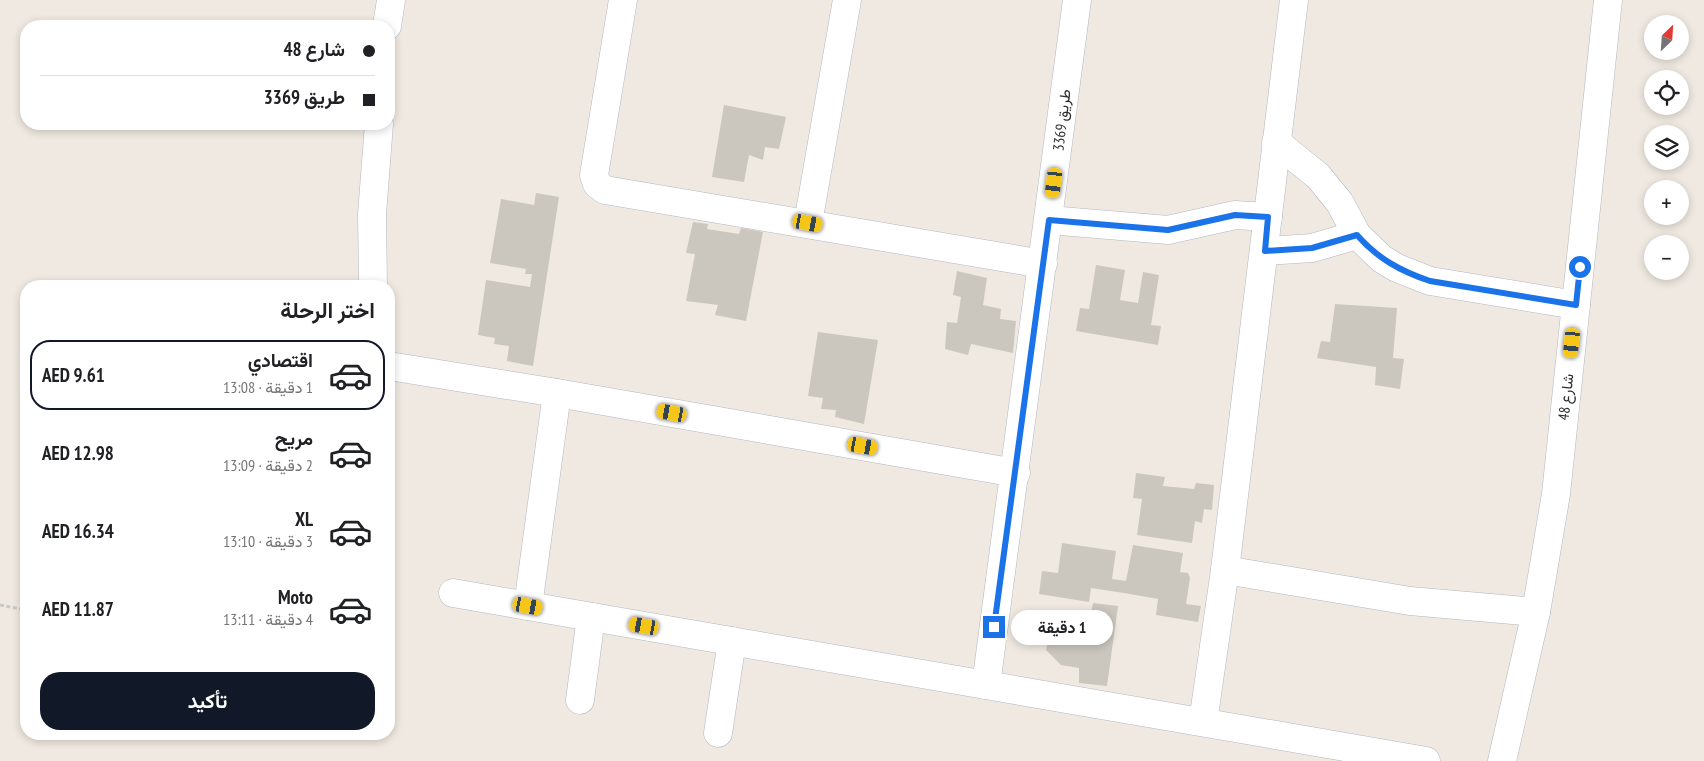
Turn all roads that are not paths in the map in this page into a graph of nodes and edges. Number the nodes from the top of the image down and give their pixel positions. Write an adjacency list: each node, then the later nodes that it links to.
1 (391, 0): 7 (street)
2 (623, 0): 12 (street)
3 (847, 0): 12 (street)
4 (1077, 0): 11 (street, طريق 3369)
5 (1294, 0): 9 (street)
6 (1608, 0): 17 (street, شارع 48)
7 (388, 20)
8 (379, 130): 16 (street)
9 (1276, 142): 10 (street); 13 (street)
10 (1268, 217): 11 (street); 14 (street)
11 (1049, 220): 15 (street, طريق 3369)
12 (808, 223): 15 (street)
13 (1357, 235): 14 (street); 17 (street)
14 (1265, 251): 21 (street)
15 (1043, 264): 20 (street, طريق 3369)
16 (374, 280)
17 (1576, 305): 24 (street, شارع 48)
18 (395, 367): 19 (street)
19 (557, 392): 20 (street); 23 (street)
20 (1016, 473): 27 (street, طريق 3369)
21 (1226, 570): 24 (street); 29 (street)
22 (453, 593): 23 (street)
23 (528, 606): 25 (street)
24 (1536, 612): 32 (street, شارع 48)
25 (592, 617): 26 (street); 28 (street)
26 (732, 641): 27 (street); 30 (street)
27 (986, 685): 29 (street)
28 (580, 700)
29 (1203, 722): 31 (street)
30 (718, 733)
31 (1426, 761)
32 (1502, 761)

